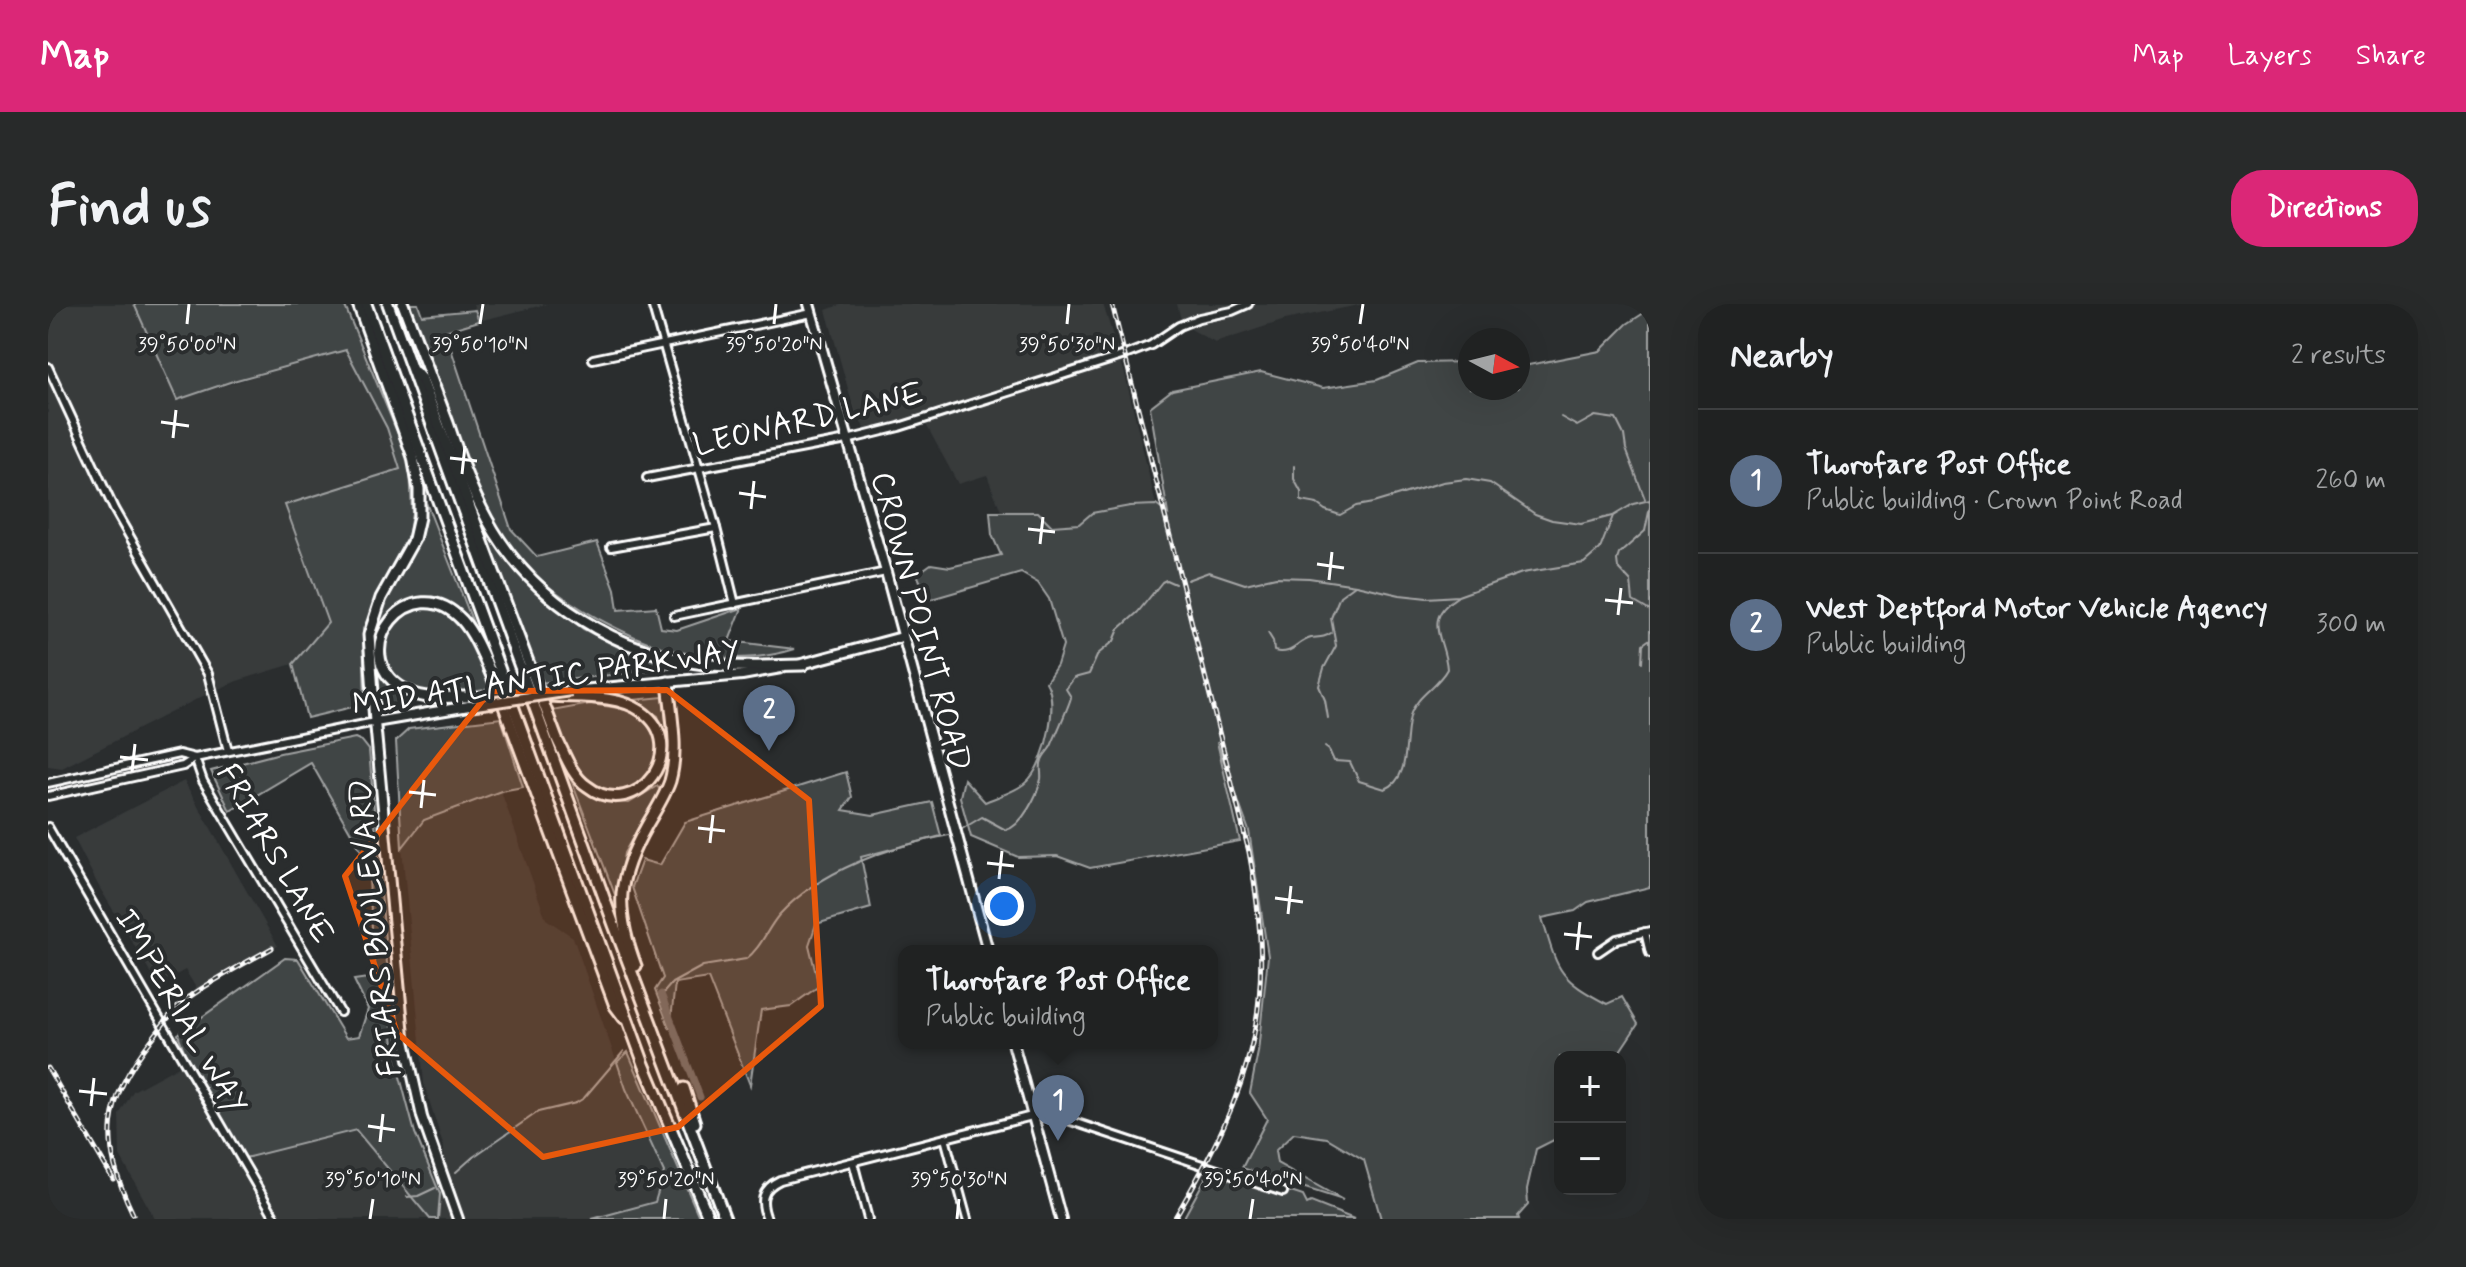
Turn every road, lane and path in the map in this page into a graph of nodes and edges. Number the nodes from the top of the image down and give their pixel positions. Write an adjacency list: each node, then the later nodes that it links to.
1 (358, 304): 27 (highway)
2 (366, 304): 38 (highway)
3 (388, 304): 10 (highway)
4 (403, 304): 21 (highway)
5 (652, 304): 8 (street)
6 (1248, 304): 12 (street, LEONARD LANE)
7 (811, 309): 8 (street); 12 (main road, CROWN POINT ROAD)
8 (664, 343): 9 (street); 13 (street)
9 (593, 359)
10 (410, 365): 23 (highway); 42 (highway)
11 (48, 367): 28 (street)
12 (847, 440): 13 (street, LEONARD LANE); 17 (main road, CROWN POINT ROAD)
13 (699, 467): 14 (street, LEONARD LANE); 15 (street)
14 (647, 478)
15 (716, 528): 16 (street); 18 (street)
16 (611, 547)
17 (886, 572): 18 (street); 20 (main road, CROWN POINT ROAD)
18 (735, 604): 19 (street)
19 (674, 616)
20 (902, 637): 21 (main road, MID ATLANTIC PARKWAY); 34 (main road, CROWN POINT ROAD)
21 (803, 665): 22 (main road, MID ATLANTIC PARKWAY)
22 (668, 682): 23 (main road, MID ATLANTIC PARKWAY); 42 (highway)
23 (572, 694): 24 (highway, bridge)
24 (543, 696): 26 (main road, MID ATLANTIC PARKWAY, bridge)
25 (469, 701): 26 (highway, bridge); 27 (main road, MID ATLANTIC PARKWAY); 38 (highway)
26 (492, 703)
27 (375, 722): 28 (street, MID ATLANTIC PARKWAY); 46 (main road, FRIARS BOULEVARD)
28 (228, 751): 29 (street, MID ATLANTIC PARKWAY)
29 (195, 758): 30 (street, MID ATLANTIC PARKWAY); 31 (street, MID ATLANTIC PARKWAY); 37 (street, FRIARS LANE)
30 (48, 783)
31 (48, 796)
32 (48, 827): 45 (street, IMPERIAL WAY)
33 (1648, 932): 35 (street); 36 (street)
34 (986, 945)
35 (1598, 952)
36 (1650, 953)
37 (340, 1012)
38 (630, 1025): 47 (highway)
39 (1015, 1049): 40 (main road)
40 (1032, 1116): 41 (street); 44 (street); 52 (main road)
41 (945, 1138): 43 (street); 51 (street)
42 (702, 1154): 48 (highway)
43 (853, 1162): 49 (street); 50 (street)
44 (1283, 1192)
45 (276, 1219)
46 (458, 1219)
47 (709, 1219)
48 (725, 1219)
49 (767, 1219)
50 (868, 1219)
51 (967, 1219)
52 (1061, 1219)

